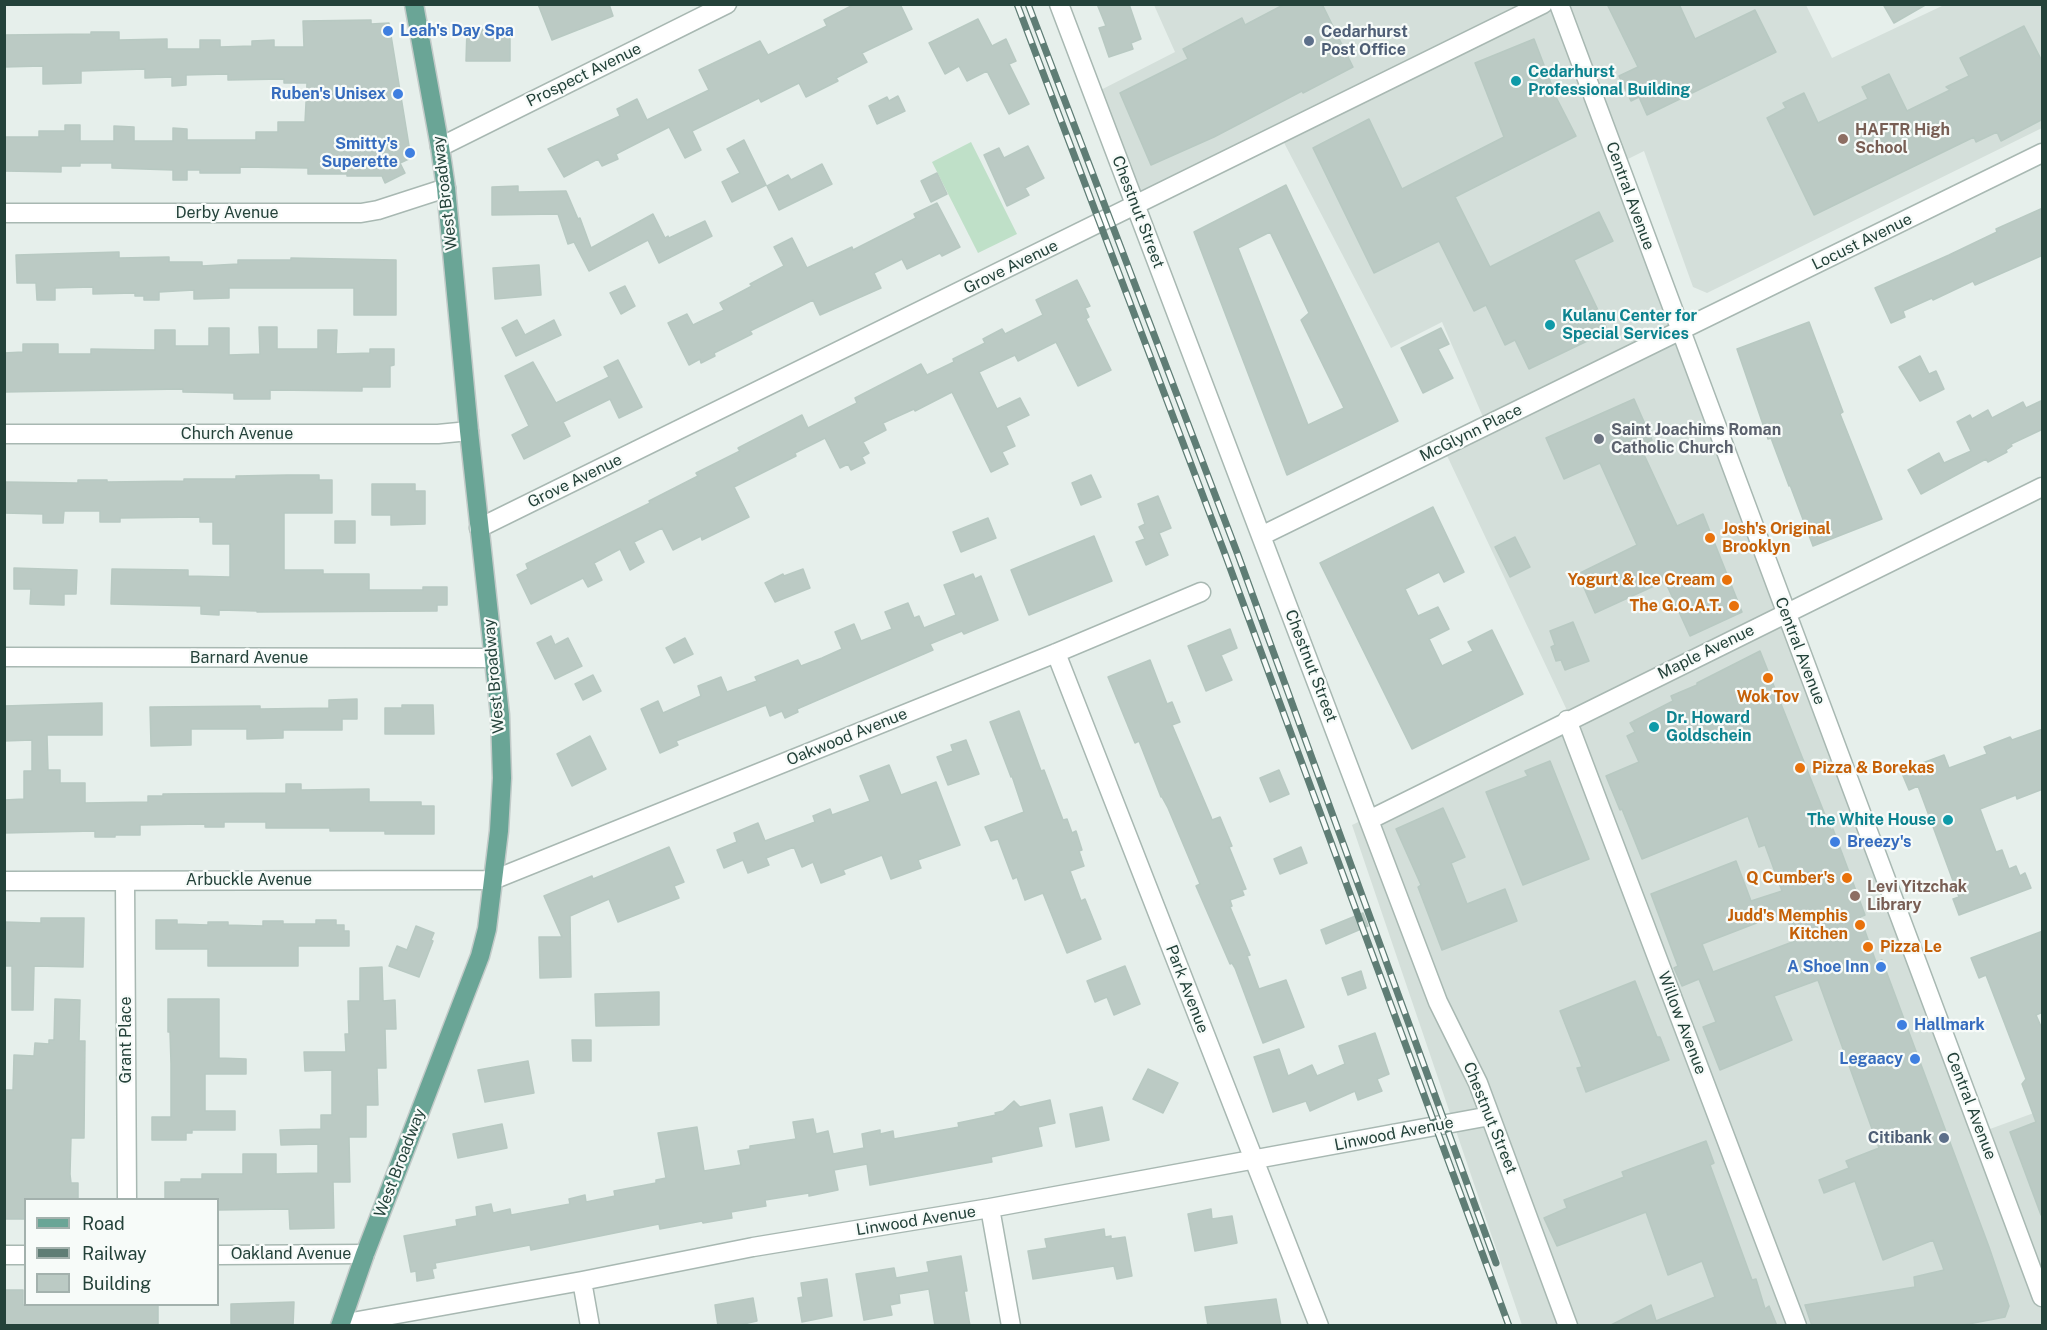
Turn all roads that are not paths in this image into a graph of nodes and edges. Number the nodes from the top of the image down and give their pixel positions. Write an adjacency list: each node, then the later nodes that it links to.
1 (414, 4): 6 (main road, West Broadway)
2 (727, 4): 6 (street, Prospect Avenue)
3 (1059, 4): 9 (street, Chestnut Street)
4 (1543, 4): 9 (street, Grove Avenue)
5 (1559, 4): 11 (street, Central Avenue)
6 (440, 147): 8 (main road, West Broadway)
7 (2043, 153): 11 (street, Locust Avenue)
8 (446, 188): 10 (street, Derby Avenue); 12 (main road, West Broadway)
9 (1136, 204): 15 (street, Grove Avenue); 16 (street, Chestnut Street)
10 (4, 213)
11 (1680, 330): 16 (street, McGlynn Place); 18 (street, Central Avenue)
12 (469, 431): 13 (street, Church Avenue); 15 (main road, West Broadway)
13 (4, 434)
14 (2043, 487): 18 (street, Maple Avenue)
15 (479, 528): 21 (main road, West Broadway)
16 (1261, 536): 23 (street, Chestnut Street)
17 (1201, 592): 19 (street, Oakwood Avenue)
18 (1786, 613): 22 (street, Maple Avenue); 36 (street, Central Avenue)
19 (1056, 653): 24 (street, Oakwood Avenue); 28 (street, Park Avenue)
20 (4, 657): 21 (street, Barnard Avenue)
21 (493, 658): 24 (main road, West Broadway)
22 (1567, 720): 23 (street, Maple Avenue); 42 (street, Willow Avenue)
23 (1370, 820): 27 (street, Chestnut Street)
24 (493, 880): 26 (street, Arbuckle Avenue); 31 (main road, West Broadway)
25 (4, 881): 26 (street, Arbuckle Avenue)
26 (125, 881): 29 (street, Grant Place)
27 (1490, 1116): 28 (street, Linwood Avenue); 41 (street, Chestnut Street)
28 (1255, 1161): 30 (street, Linwood Avenue); 40 (street, Park Avenue)
29 (127, 1198)
30 (990, 1208): 35 (street, Linwood Avenue); 39 (street)
31 (365, 1254): 34 (street, Oakland Avenue); 37 (main road, West Broadway)
32 (4, 1255): 33 (street)
33 (24, 1255)
34 (219, 1255)
35 (582, 1281): 37 (street, Linwood Avenue); 38 (street)
36 (2043, 1297)
37 (340, 1325)
38 (590, 1326)
39 (1011, 1326)
40 (1319, 1326)
41 (1568, 1326)
42 (1797, 1326)

